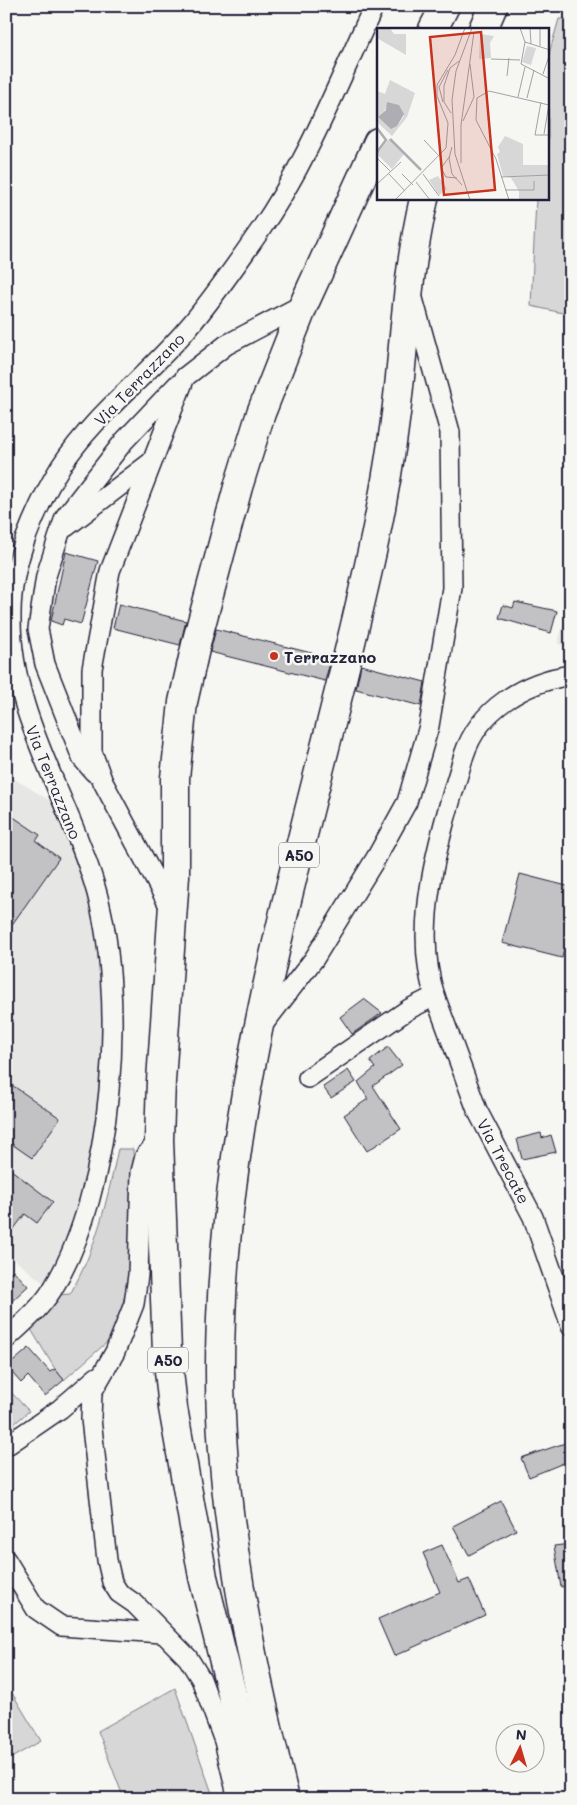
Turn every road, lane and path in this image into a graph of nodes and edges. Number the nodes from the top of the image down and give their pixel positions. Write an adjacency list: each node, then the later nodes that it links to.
1 (374, 6): 21 (street, Via Terrazzano)
2 (445, 6): 4 (highway)
3 (493, 6): 5 (highway)
4 (434, 28)
5 (483, 28)
6 (377, 144): 9 (highway)
7 (424, 200): 8 (highway)
8 (408, 279): 17 (highway, A50); 17 (street)
9 (304, 304): 10 (street); 15 (highway, A50)
10 (185, 377): 11 (street); 12 (street)
11 (150, 463): 12 (street); 14 (street)
12 (60, 532): 14 (street)
13 (571, 675): 16 (street, Via Trecate)
14 (103, 782): 15 (street)
15 (173, 913): 19 (highway, A50)
16 (435, 996): 18 (street); 20 (street, Via Trecate)
17 (255, 1035): 28 (highway, A50)
18 (308, 1078)
19 (159, 1140): 22 (street); 27 (highway, A50)
20 (571, 1326)
21 (6, 1339)
22 (102, 1373): 23 (street); 25 (street)
23 (6, 1446)
24 (6, 1560): 25 (street)
25 (161, 1633): 26 (street)
26 (238, 1799)
27 (258, 1799)
28 (285, 1799)

